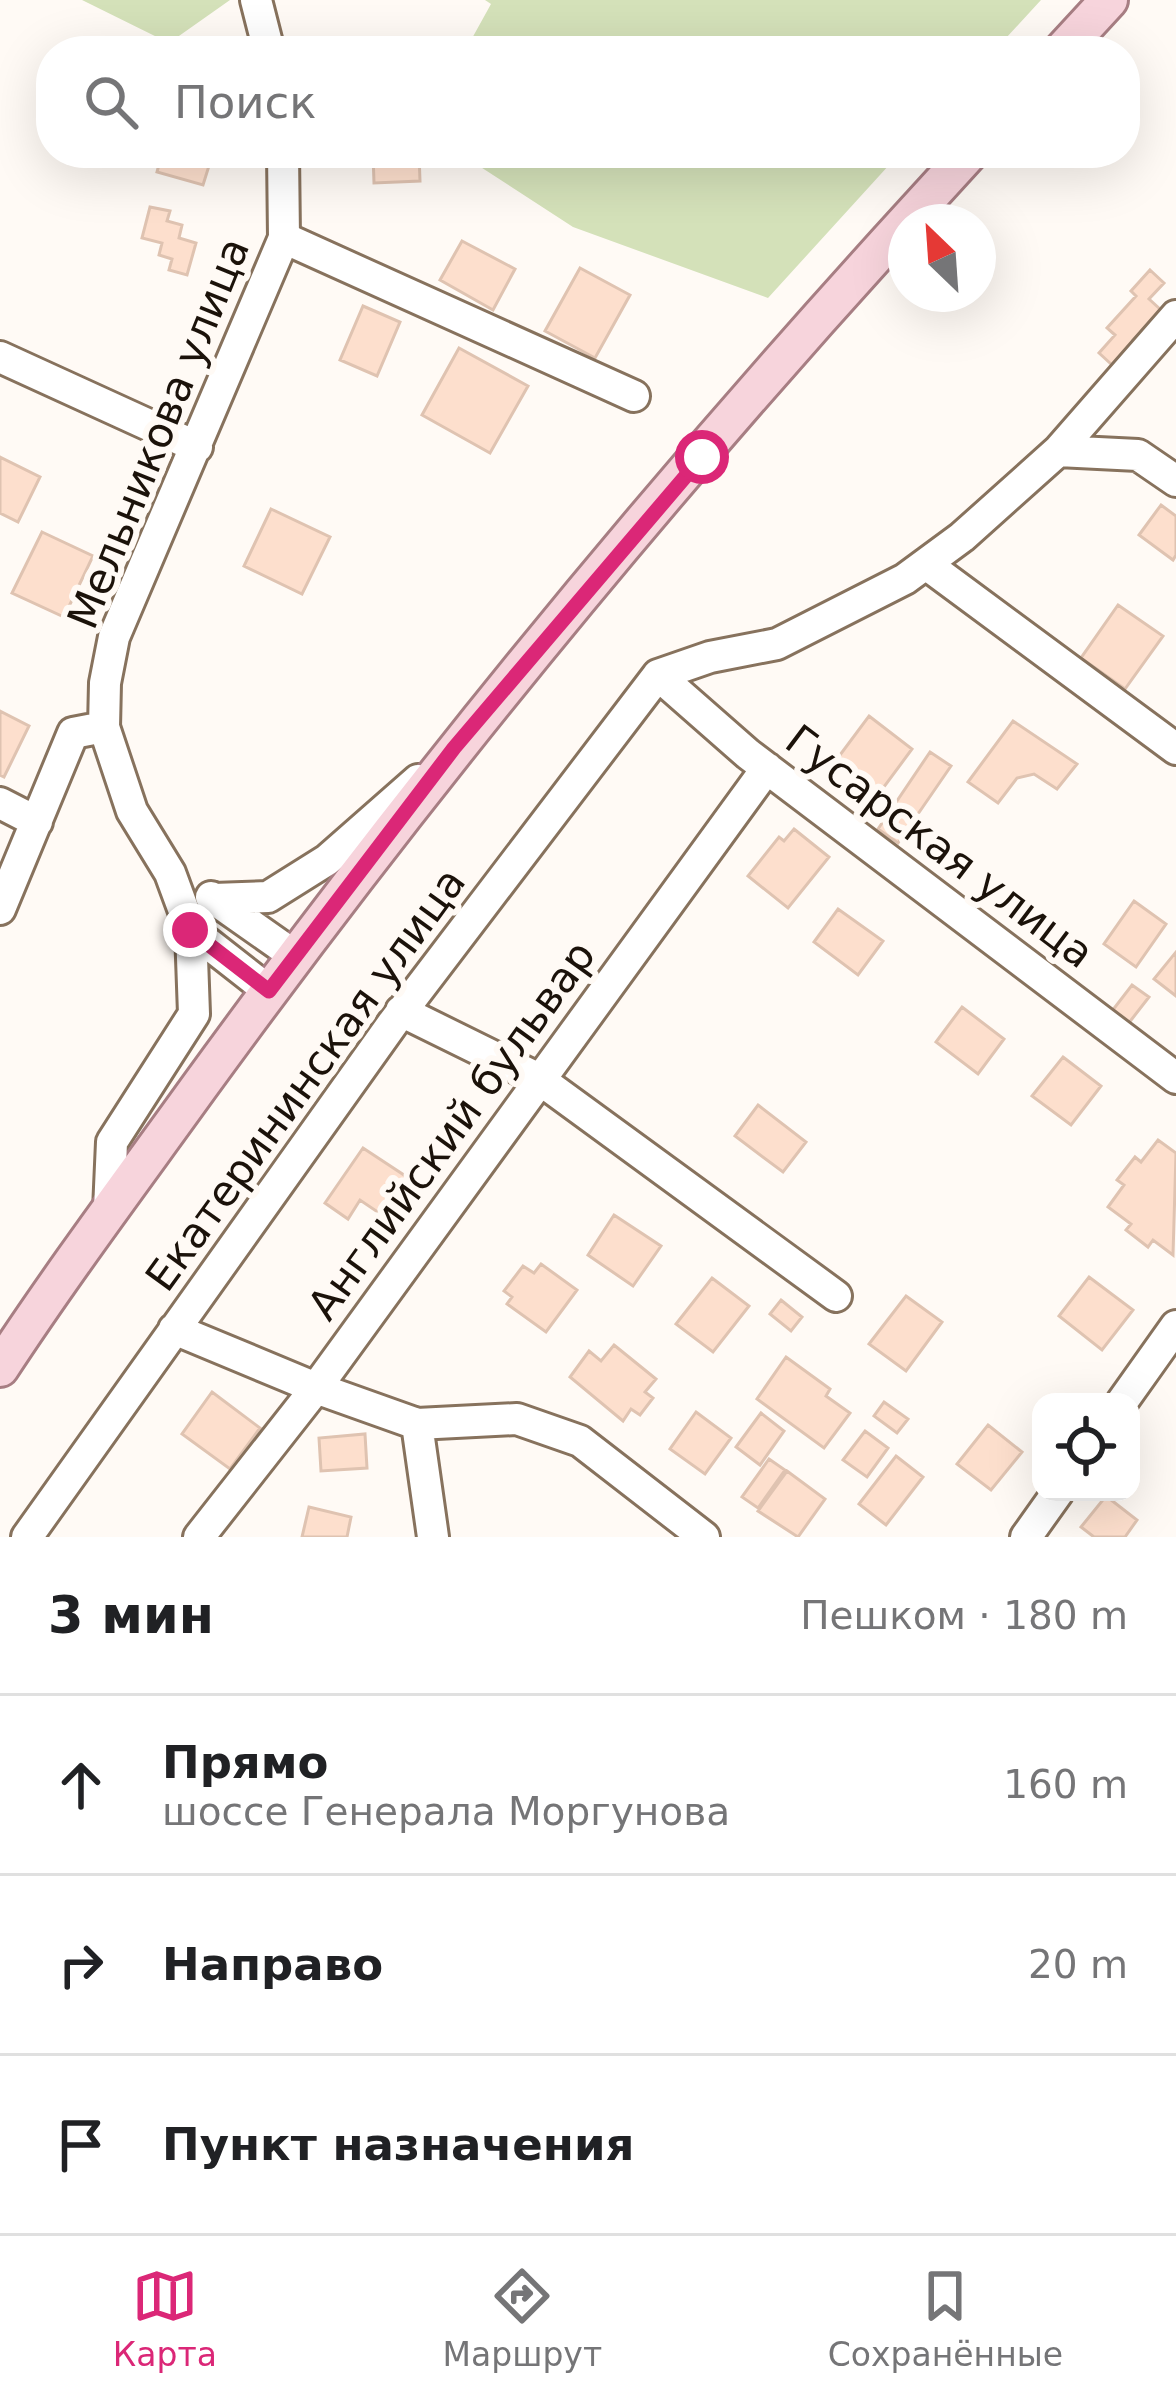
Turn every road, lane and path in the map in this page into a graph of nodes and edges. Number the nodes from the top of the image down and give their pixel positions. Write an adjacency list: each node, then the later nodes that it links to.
1 (256, 0): 3 (street)
2 (1109, 0): 4 (main road)
3 (264, 36)
4 (1076, 36)
5 (283, 168): 8 (street, Мельникова улица)
6 (955, 168): 7 (main road)
7 (922, 204)
8 (284, 238): 12 (street); 13 (street, Мельникова улица)
9 (888, 242): 19 (main road)
10 (1176, 316): 14 (street)
11 (0, 357): 13 (street)
12 (634, 396)
13 (196, 447): 18 (street, Мельникова улица)
14 (1058, 451): 15 (street); 16 (street)
15 (1176, 481)
16 (926, 564): 17 (street); 20 (street)
17 (658, 676): 21 (street, Гусарская улица); 30 (street, Екатерининская улица)
18 (104, 727): 23 (street); 24 (street, Мельникова улица)
19 (454, 748): 25 (street); 28 (main road)
20 (1176, 749)
21 (767, 768): 31 (street, Гусарская улица); 32 (street, Английский бульвар)
22 (0, 803): 23 (street)
23 (37, 821): 26 (street)
24 (170, 873): 25 (street); 27 (street, Мельникова улица)
25 (214, 899): 28 (street)
26 (0, 909)
27 (190, 930): 29 (street); 33 (street, Мельникова улица)
28 (295, 956): 29 (main road)
29 (269, 991): 33 (main road)
30 (401, 1011): 32 (street); 36 (street, Екатерининская улица)
31 (1176, 1078)
32 (539, 1079): 34 (street); 38 (street, Английский бульвар)
33 (110, 1210): 37 (main road)
34 (836, 1296)
35 (1176, 1326): 39 (street)
36 (174, 1329): 38 (street); 42 (street, Екатерининская улица)
37 (0, 1368)
38 (316, 1388): 40 (street); 43 (street, Английский бульвар)
39 (1128, 1393)
40 (416, 1424): 44 (street); 45 (street)
41 (1052, 1501): 46 (street)
42 (27, 1537)
43 (199, 1537)
44 (433, 1537)
45 (704, 1537)
46 (1026, 1537)

